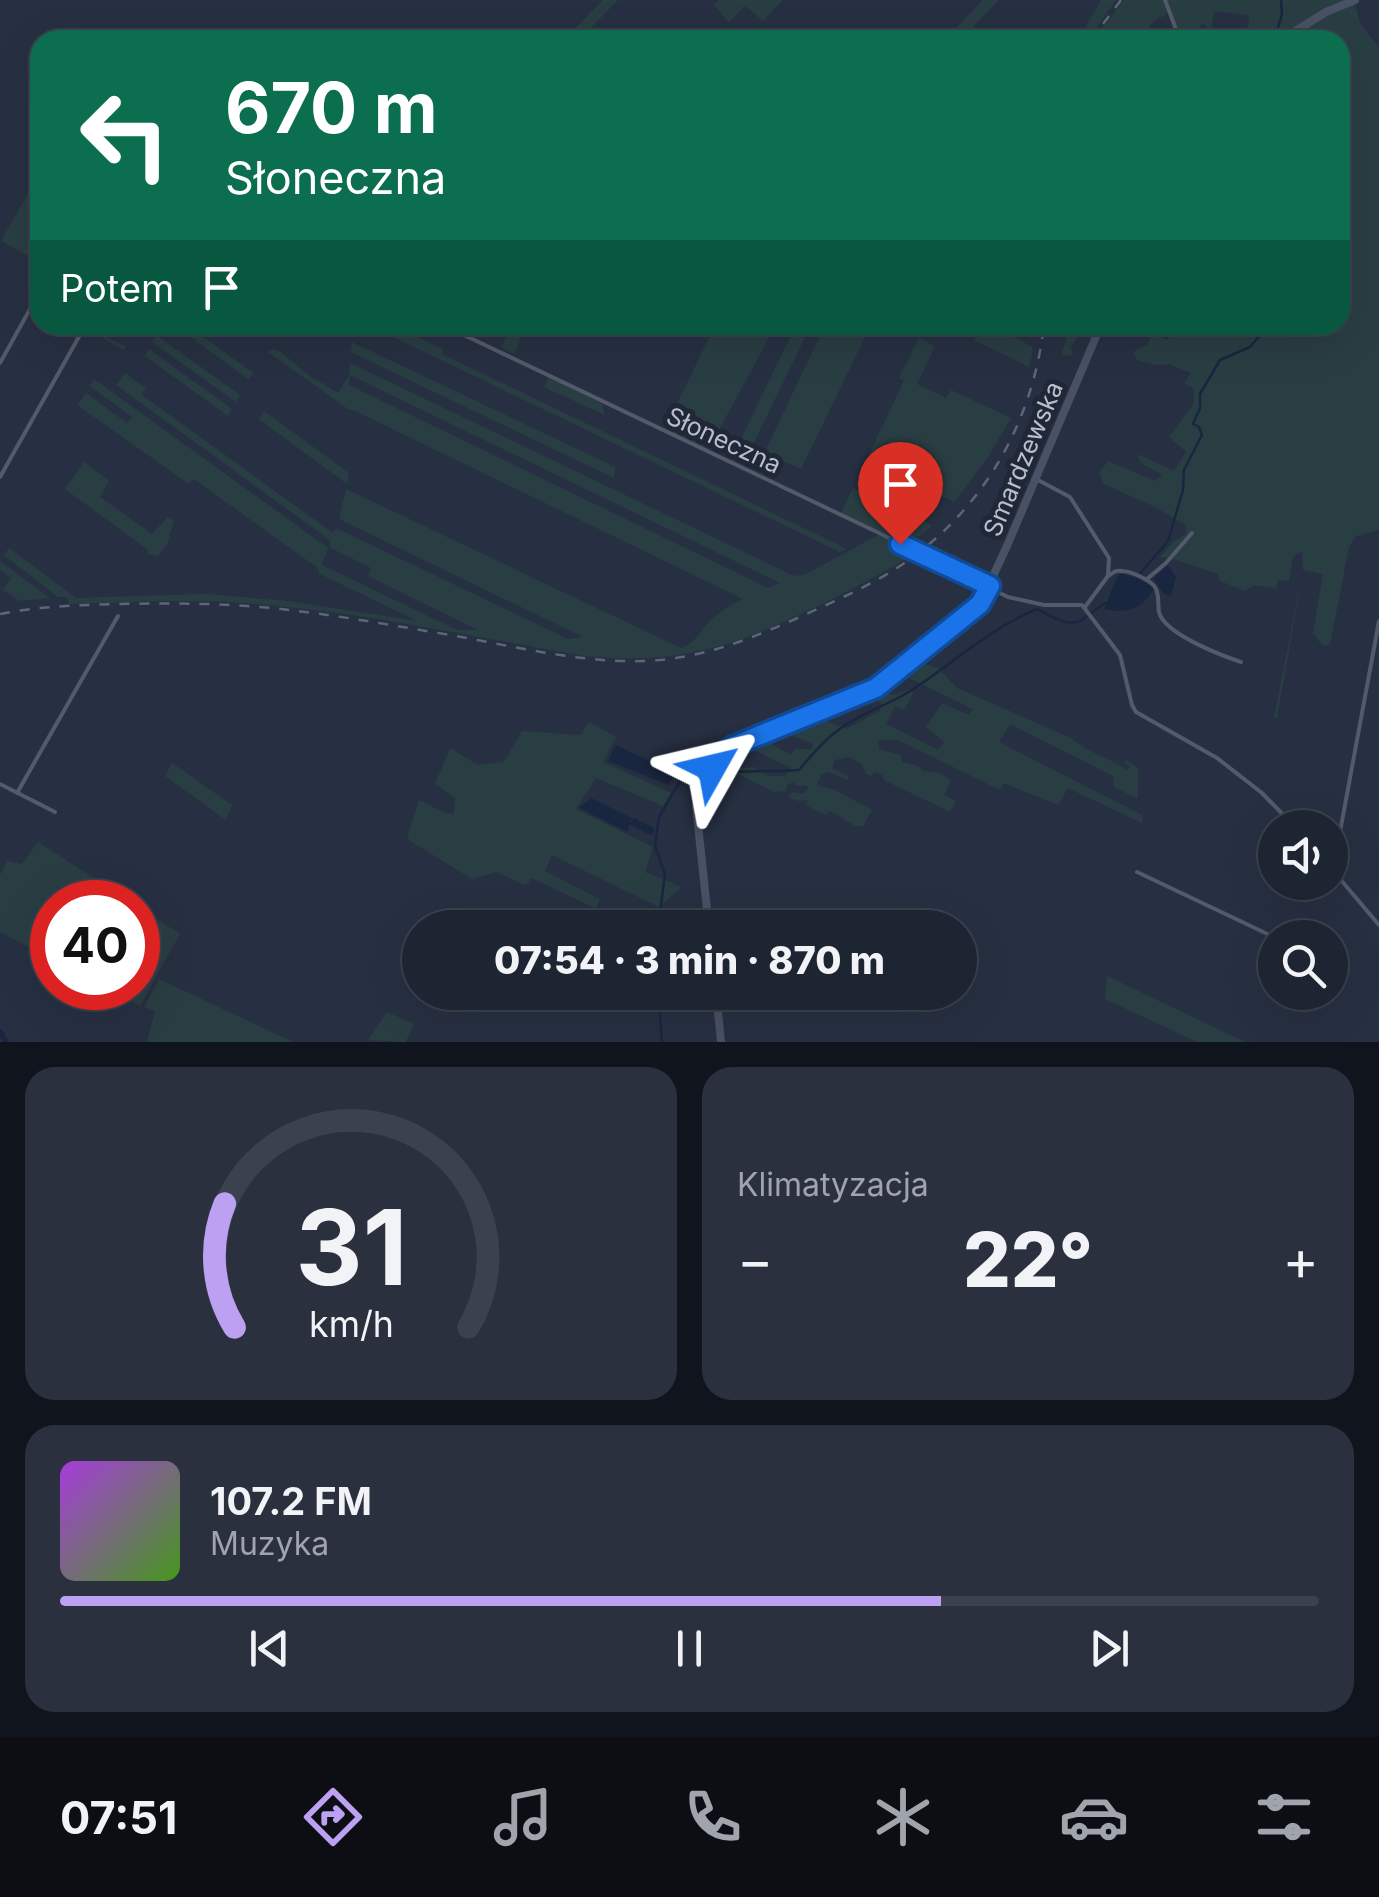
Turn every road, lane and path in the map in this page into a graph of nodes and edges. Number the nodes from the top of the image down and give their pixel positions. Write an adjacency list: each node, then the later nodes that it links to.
1 (1165, 0): 3 (street)
2 (1356, 0): 4 (street)
3 (1176, 30)
4 (1296, 30)
5 (30, 310): 9 (street)
6 (80, 335): 10 (street)
7 (464, 335): 15 (street, Słoneczna)
8 (1097, 335): 11 (street, Smardzewska)
9 (0, 363)
10 (0, 477)
11 (1035, 478): 13 (street); 15 (street, Smardzewska)
12 (1192, 534): 14 (street)
13 (1108, 576): 14 (street); 16 (street)
14 (1146, 580): 19 (street)
15 (990, 586): 16 (street, Słoneczna); 27 (street, Smardzewska)
16 (1084, 607): 22 (street)
17 (118, 616): 21 (street)
18 (1379, 621): 23 (street)
19 (1241, 662)
20 (0, 784): 21 (street)
21 (17, 793): 24 (street)
22 (1279, 810)
23 (1343, 810)
24 (54, 812)
25 (1137, 872): 29 (street)
26 (1348, 888): 28 (street)
27 (706, 910)
28 (1379, 925)
29 (1258, 929)
30 (718, 1010): 31 (street)
31 (721, 1042)

